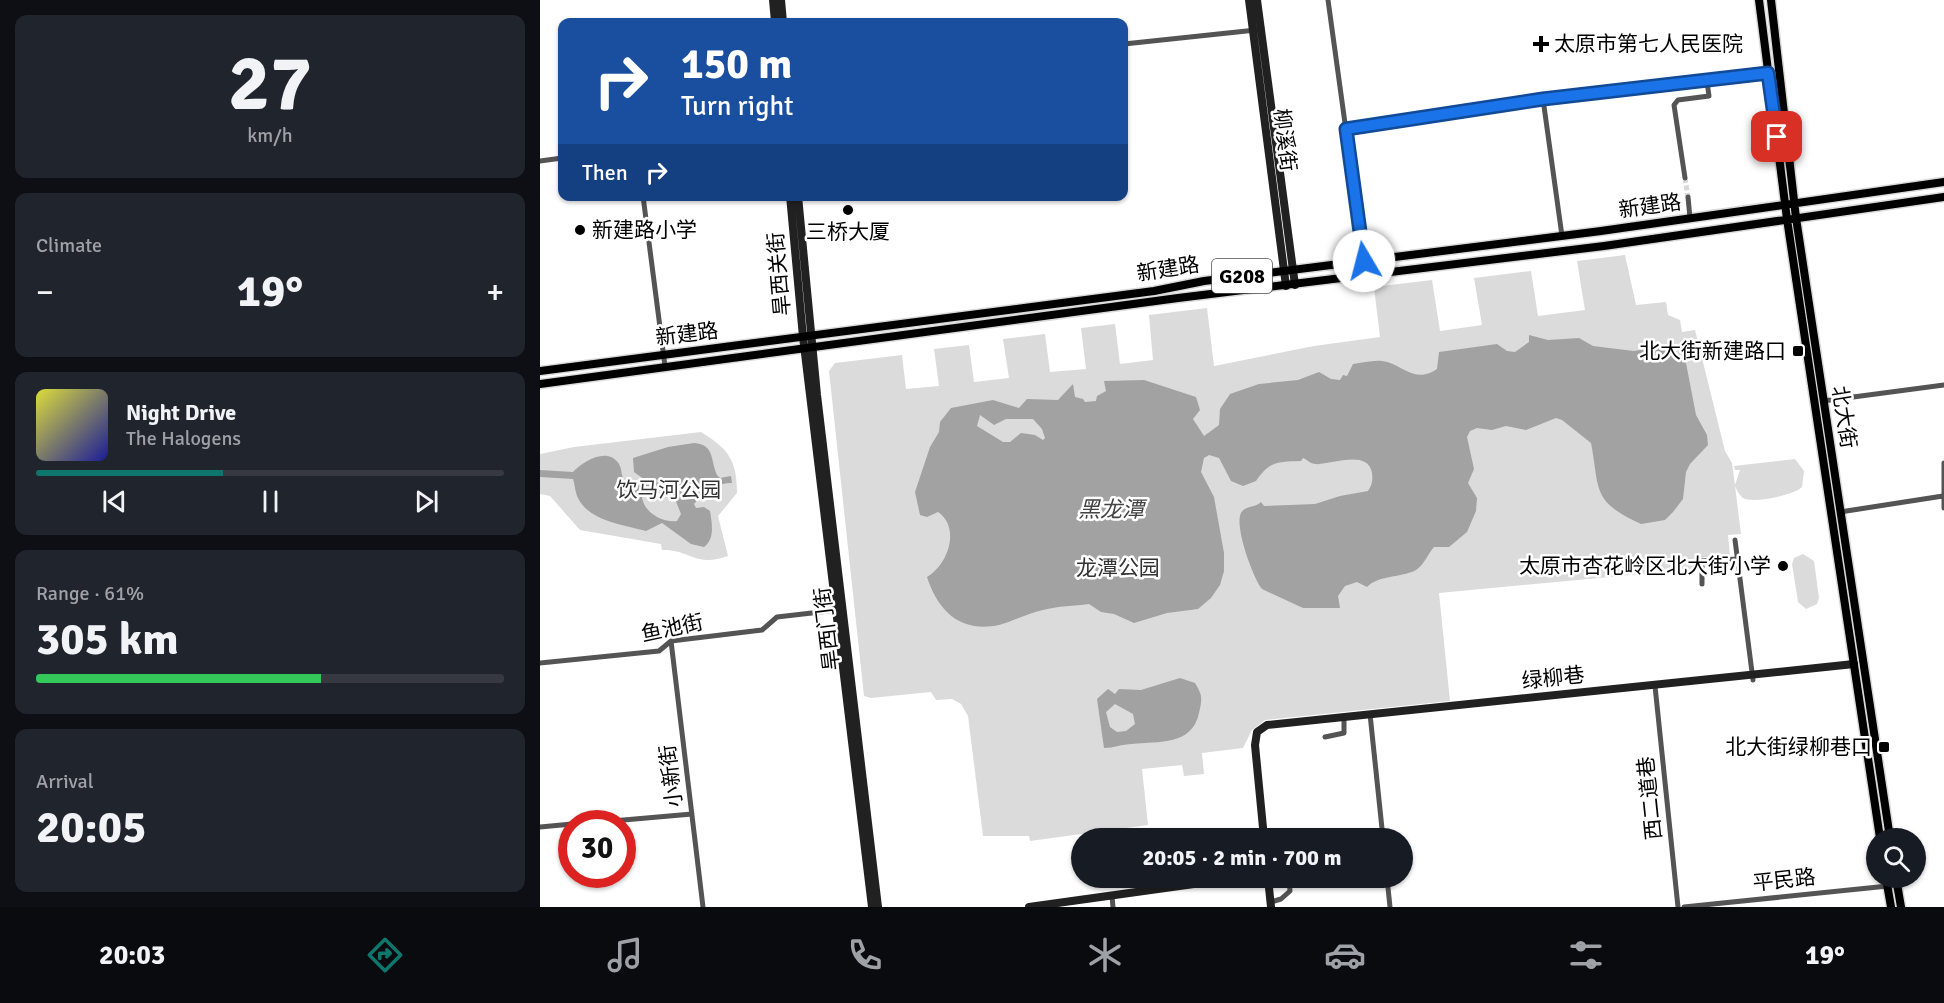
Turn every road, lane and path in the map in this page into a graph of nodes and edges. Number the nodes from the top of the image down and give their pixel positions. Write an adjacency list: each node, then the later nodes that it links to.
1 (773, 0): 8 (street)
2 (781, 0): 9 (street)
3 (1249, 0): 10 (street, 柳溪街)
4 (1257, 0): 10 (street, 柳溪街)
5 (1328, 0): 15 (street)
6 (1759, 0): 12 (main road, 北大街)
7 (1771, 0): 25 (main road, 北大街)
8 (775, 18)
9 (783, 18)
10 (1257, 30): 11 (street); 30 (street, 柳溪街)
11 (1128, 44)
12 (1768, 73): 13 (street); 25 (main road, 北大街)
13 (1707, 82): 14 (street); 18 (street)
14 (1543, 99): 15 (street); 28 (street)
15 (1346, 129): 29 (street)
16 (558, 159): 17 (street)
17 (540, 161)
18 (1685, 178)
19 (1944, 182): 25 (main road, 新建路 / G208)
20 (1688, 197): 26 (street)
21 (1944, 197): 27 (main road, 新建路 / G208)
22 (644, 201): 34 (street)
23 (791, 201): 32 (street, 旱西关街)
24 (798, 201): 32 (street, 旱西关街)
25 (1790, 204): 26 (main road, 新建路 / G208); 27 (main road, 北大街)
26 (1690, 218): 28 (main road, 新建路 / G208)
27 (1791, 218): 31 (main road, 新建路 / G208); 39 (main road, 北大街); 50 (main road)
28 (1562, 236): 29 (main road, 新建路 / G208)
29 (1364, 261): 30 (main road, 新建路 / G208)
30 (1289, 271): 31 (street, 柳溪街); 32 (main road, 新建路 / G208)
31 (1290, 285): 33 (main road, 新建路 / G208)
32 (807, 336): 33 (street, 旱西关街); 34 (main road, 新建路 / G208)
33 (809, 348): 35 (main road, 新建路 / G208); 47 (street, 旱西门街)
34 (664, 355): 35 (street); 36 (main road, 新建路 / G208)
35 (665, 366): 37 (main road, 新建路 / G208)
36 (540, 371)
37 (540, 384)
38 (1944, 385): 39 (street)
39 (1823, 400): 43 (main road, 北大街)
40 (1944, 463): 41 (street)
41 (1942, 496): 42 (street); 43 (street)
42 (1944, 508)
43 (1840, 512): 63 (main road, 北大街)
44 (1735, 540): 45 (street)
45 (1737, 559): 46 (street); 51 (street)
46 (1702, 584)
47 (839, 609): 48 (street, 鱼池街); 76 (street, 旱西门街); 77 (street, 旱西门街)
48 (672, 641): 49 (street, 鱼池街); 56 (street, 小新街)
49 (540, 663)
50 (1854, 666): 51 (street, 绿柳巷); 62 (main road)
51 (1753, 678): 52 (street, 绿柳巷)
52 (1654, 688): 53 (street, 绿柳巷); 81 (street, 西二道巷)
53 (1369, 716): 54 (street, 绿柳巷); 61 (street)
54 (1344, 719): 55 (street); 60 (street, 绿柳巷)
55 (1325, 737)
56 (692, 814): 57 (street); 75 (street, 小新街)
57 (636, 819)
58 (558, 825): 59 (street)
59 (540, 827)
60 (1264, 828)
61 (1380, 828)
62 (1878, 828)
63 (1888, 828)
64 (1866, 886): 82 (street, 平民路)
65 (1866, 887): 83 (street, 平民路)
66 (1183, 888): 73 (street)
67 (1200, 888): 73 (street)
68 (1270, 888): 74 (street)
69 (1290, 888): 74 (street)
70 (1386, 888): 80 (street)
71 (1888, 888): 84 (main road)
72 (1898, 888): 85 (main road)
73 (1112, 901): 78 (street); 79 (street)
74 (1272, 904)
75 (703, 907)
76 (872, 907)
77 (878, 907)
78 (1029, 907)
79 (1057, 907)
80 (1388, 907)
81 (1677, 907)
82 (1684, 907)
83 (1714, 907)
84 (1891, 907)
85 (1901, 907)

